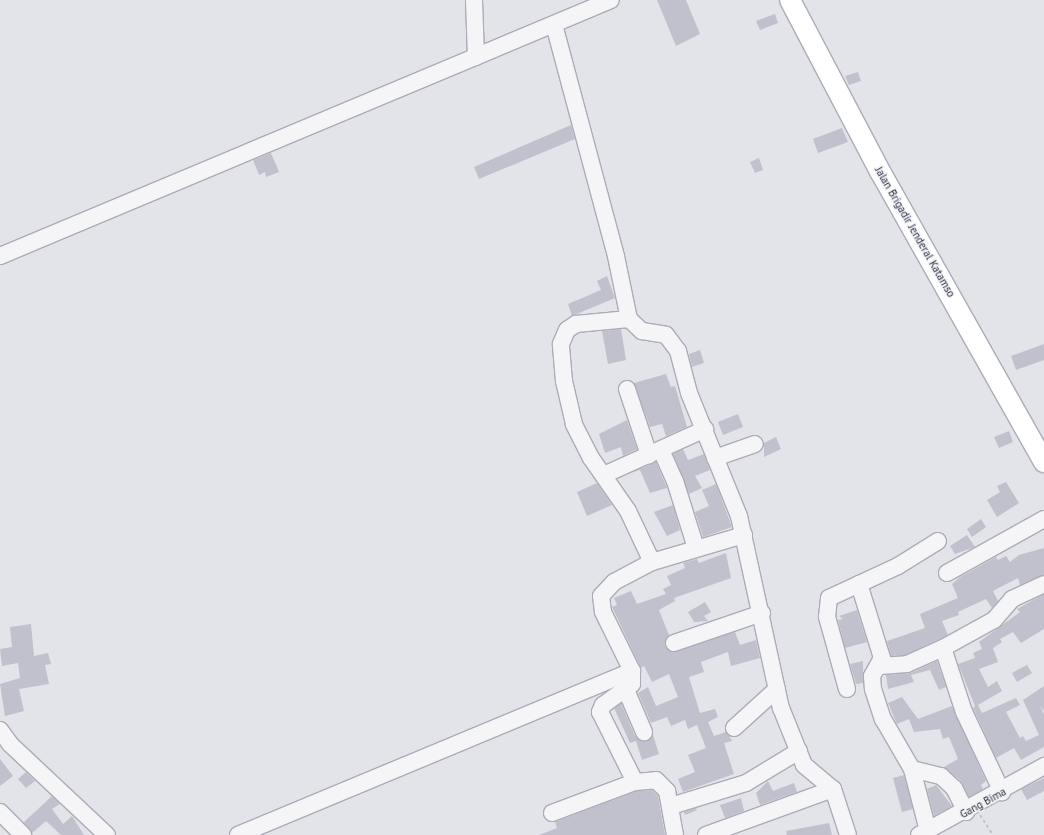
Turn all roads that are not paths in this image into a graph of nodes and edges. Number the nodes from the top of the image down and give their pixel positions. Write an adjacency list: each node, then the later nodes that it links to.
1 (474, 0): 5 (street)
2 (611, 0): 4 (street)
3 (790, 0): 13 (main road, Jalan Brigadir Jenderal Katamso)
4 (554, 24): 5 (street); 7 (street)
5 (476, 57): 6 (street)
6 (0, 256)
7 (628, 319): 9 (street); 14 (street)
8 (627, 389): 11 (street)
9 (705, 429): 11 (street); 12 (street)
10 (755, 444): 12 (street)
11 (655, 453): 14 (street); 18 (street)
12 (715, 458): 16 (street)
13 (1044, 462)
14 (606, 474): 19 (street)
15 (1044, 519): 20 (street)
16 (744, 535): 18 (street); 23 (street)
17 (938, 541): 21 (street)
18 (696, 548): 19 (street)
19 (652, 562): 27 (street)
20 (947, 574)
21 (859, 584): 26 (street); 29 (street)
22 (1044, 584): 25 (street)
23 (762, 613): 24 (street); 28 (street)
24 (674, 643)
25 (943, 648): 26 (street); 39 (street)
26 (880, 666): 36 (street)
27 (632, 670): 30 (street); 47 (street)
28 (777, 689): 31 (street); 34 (street)
29 (847, 689)
30 (626, 690): 33 (street); 37 (street)
31 (734, 728)
32 (0, 730): 46 (street)
33 (644, 732)
34 (799, 751): 38 (street); 40 (street)
35 (1044, 766): 39 (street, Gang Bima)
36 (912, 770): 41 (street); 44 (street)
37 (635, 782): 40 (street); 43 (street)
38 (833, 789): 49 (street); 50 (street)
39 (1002, 792): 41 (street, Gang Bima)
40 (671, 806): 48 (street)
41 (971, 809): 44 (street, Gang Bima)
42 (0, 812): 45 (street)
43 (552, 813)
44 (923, 833)
45 (23, 835)
46 (107, 835)
47 (238, 835)
48 (675, 835)
49 (706, 835)
50 (848, 835)

